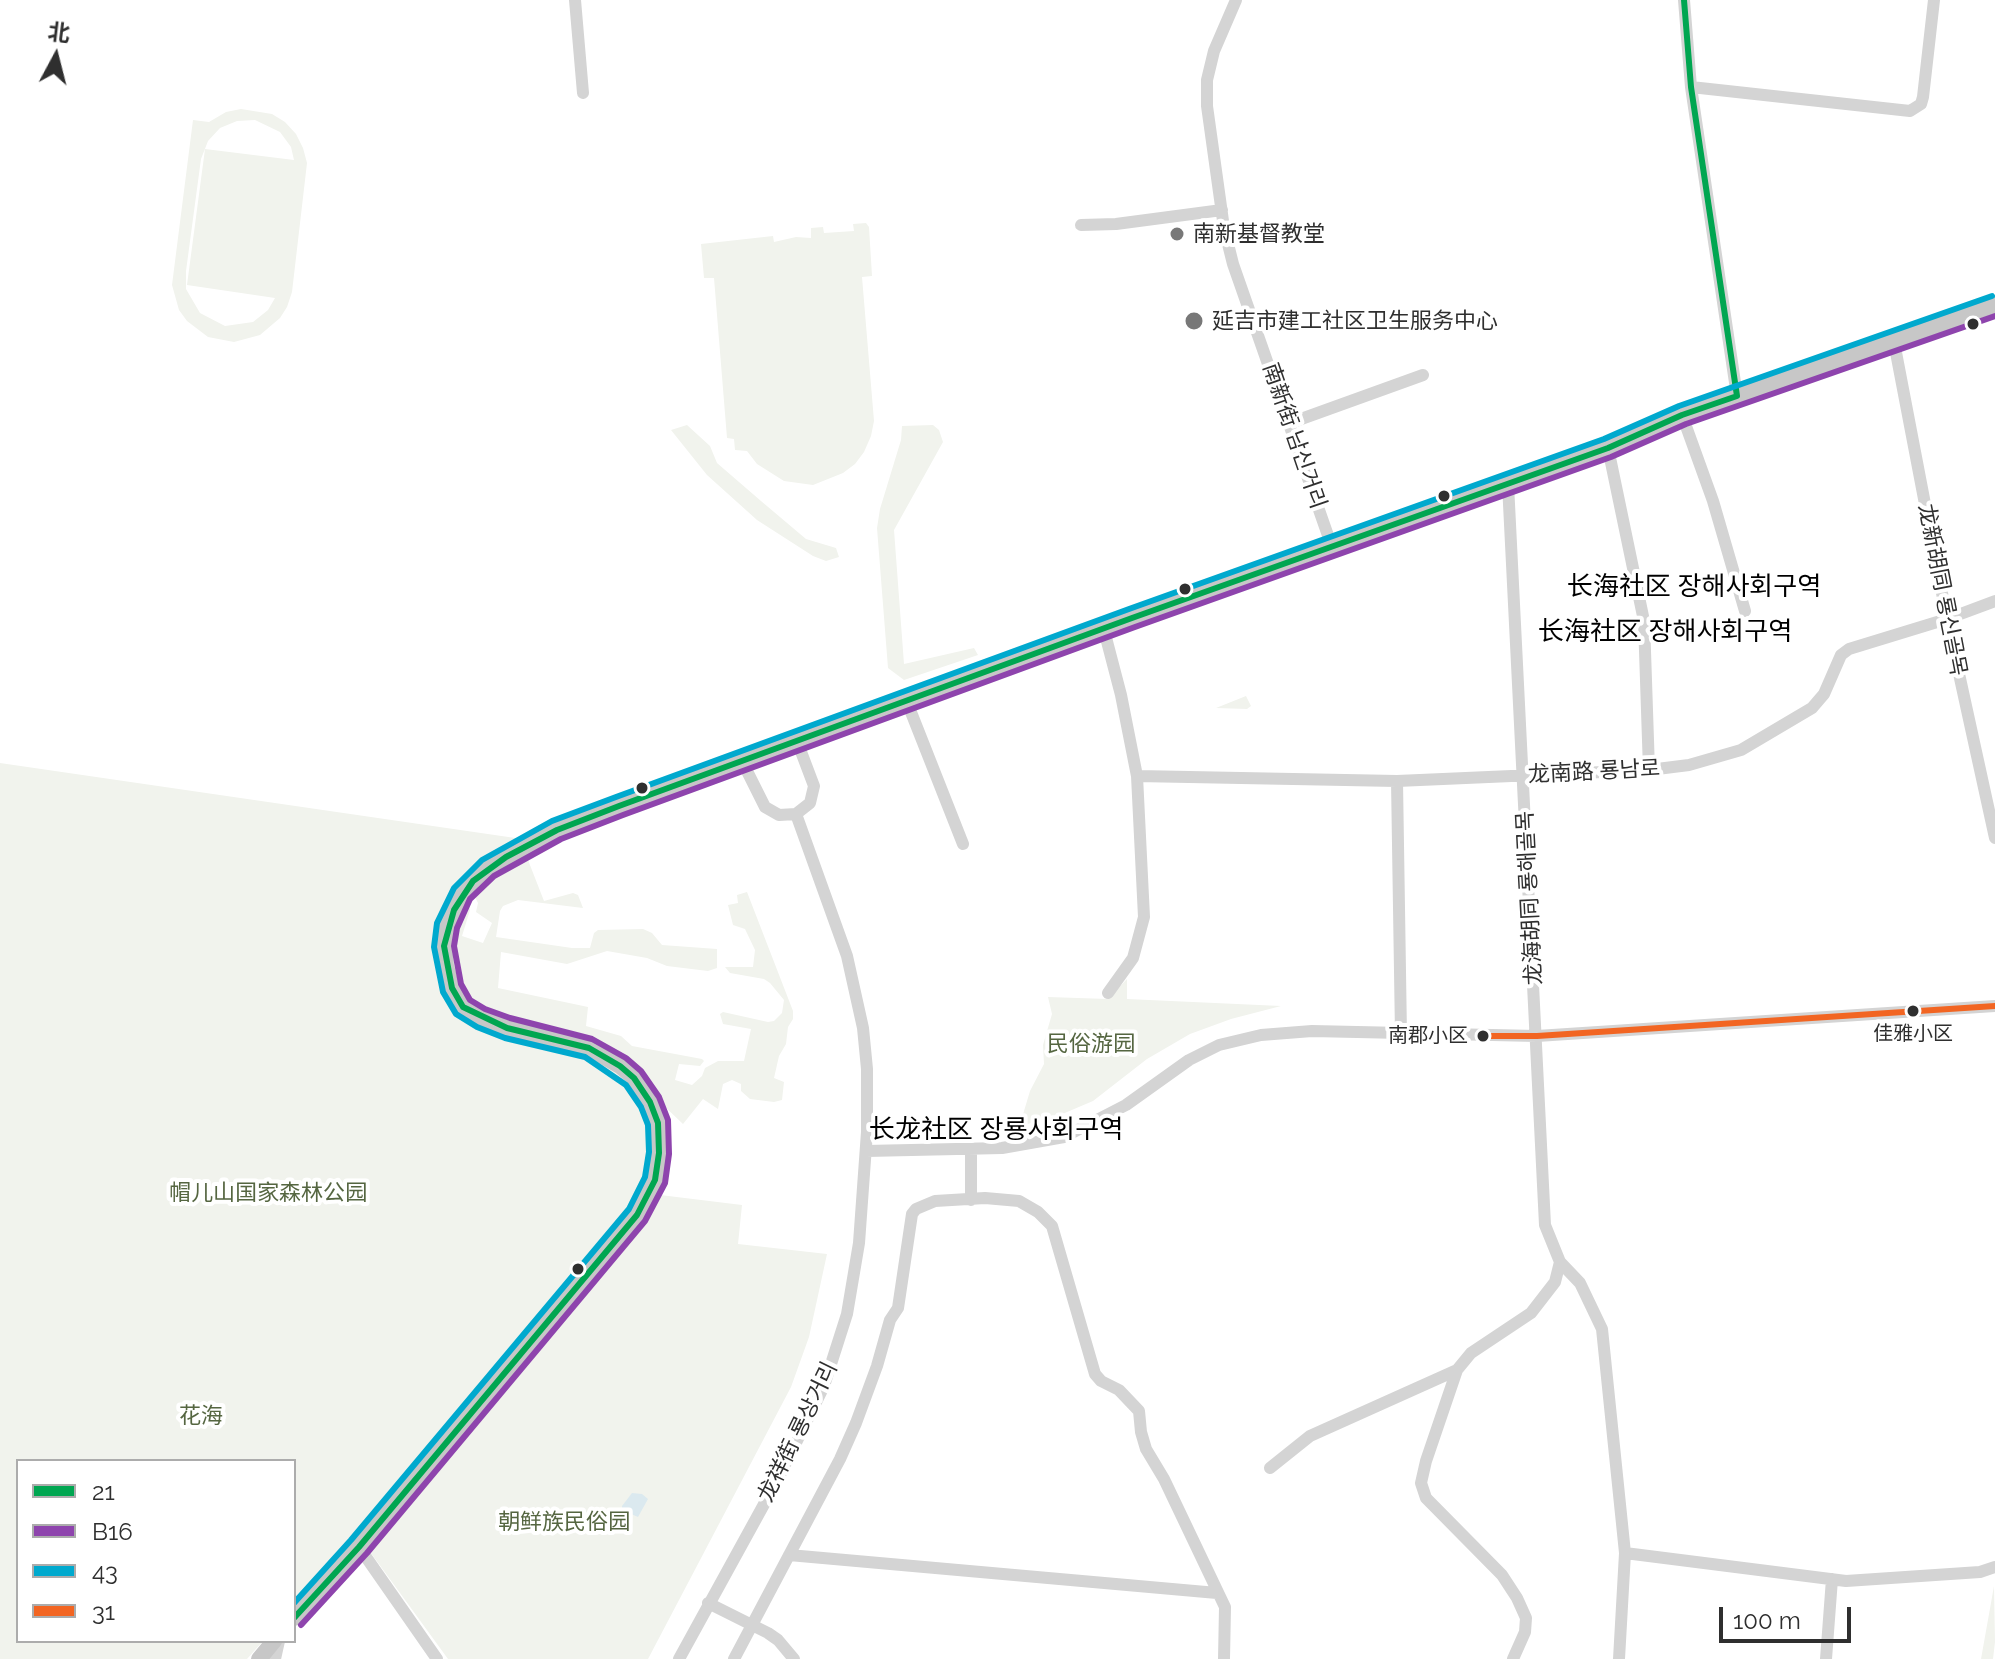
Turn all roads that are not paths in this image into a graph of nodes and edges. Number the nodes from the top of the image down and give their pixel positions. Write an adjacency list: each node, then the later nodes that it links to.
1 (575, 0): 6 (street)
2 (1236, 0): 7 (street, 南新街 남신거리)
3 (1684, 0): 5 (street)
4 (1934, 0): 5 (street)
5 (1691, 87): 12 (street)
6 (583, 93)
7 (1222, 210): 8 (street); 14 (street, 南新街 남신거리)
8 (1081, 225)
9 (1995, 305): 10 (main road)
10 (1894, 342): 12 (main road); 20 (street, 龙新胡同 룡신골목)
11 (1423, 375): 14 (street)
12 (1737, 396): 13 (main road)
13 (1682, 415): 15 (main road); 19 (street)
14 (1290, 423): 17 (street, 南新街 남신거리)
15 (1608, 448): 16 (main road); 25 (street)
16 (1508, 484): 17 (main road); 27 (street, 龙海胡同 룡해골목)
17 (1332, 547): 21 (main road)
18 (1995, 601): 20 (street, 龙南路 룡남로)
19 (1745, 611)
20 (1947, 619): 25 (street, 龙南路 룡남로); 30 (street, 龙新胡同 룡신골목)
21 (1104, 630): 22 (main road); 26 (street)
22 (907, 702): 23 (main road); 31 (street)
23 (797, 741): 24 (main road); 29 (street)
24 (742, 761): 29 (street); 44 (main road)
25 (1649, 770): 27 (street, 龙南路 룡남로)
26 (1137, 776): 28 (street, 龙南路 룡남로); 32 (street)
27 (1523, 776): 28 (street, 龙南路 룡남로); 35 (street, 龙海胡同 룡해골목)
28 (1397, 781): 34 (street)
29 (796, 814): 37 (street, 龙祥街 룡상거리)
30 (1995, 838)
31 (963, 844)
32 (1108, 993)
33 (1995, 1006): 35 (street)
34 (1401, 1035): 35 (street); 36 (street)
35 (1537, 1036): 39 (street, 龙海胡同 룡해골목)
36 (971, 1150): 37 (street); 38 (street)
37 (866, 1151): 50 (street, 龙祥街 룡상거리)
38 (971, 1200): 46 (street); 49 (street)
39 (1560, 1262): 40 (street); 41 (street)
40 (1580, 1283): 41 (street); 45 (street)
41 (1546, 1295): 42 (street)
42 (1457, 1370): 43 (street); 60 (street)
43 (1270, 1468)
44 (359, 1547): 51 (main road); 55 (street)
45 (1625, 1553): 48 (street); 61 (street)
46 (789, 1555): 49 (street); 52 (street)
47 (1995, 1567): 48 (street)
48 (1832, 1579): 62 (street)
49 (1217, 1593): 59 (street)
50 (708, 1603): 52 (street); 56 (street, 龙祥街 룡상거리)
51 (296, 1616)
52 (751, 1625): 57 (street); 58 (street)
53 (274, 1643): 54 (main road)
54 (259, 1659)
55 (437, 1659)
56 (679, 1659)
57 (734, 1659)
58 (794, 1659)
59 (1224, 1659)
60 (1513, 1659)
61 (1619, 1659)
62 (1826, 1659)

